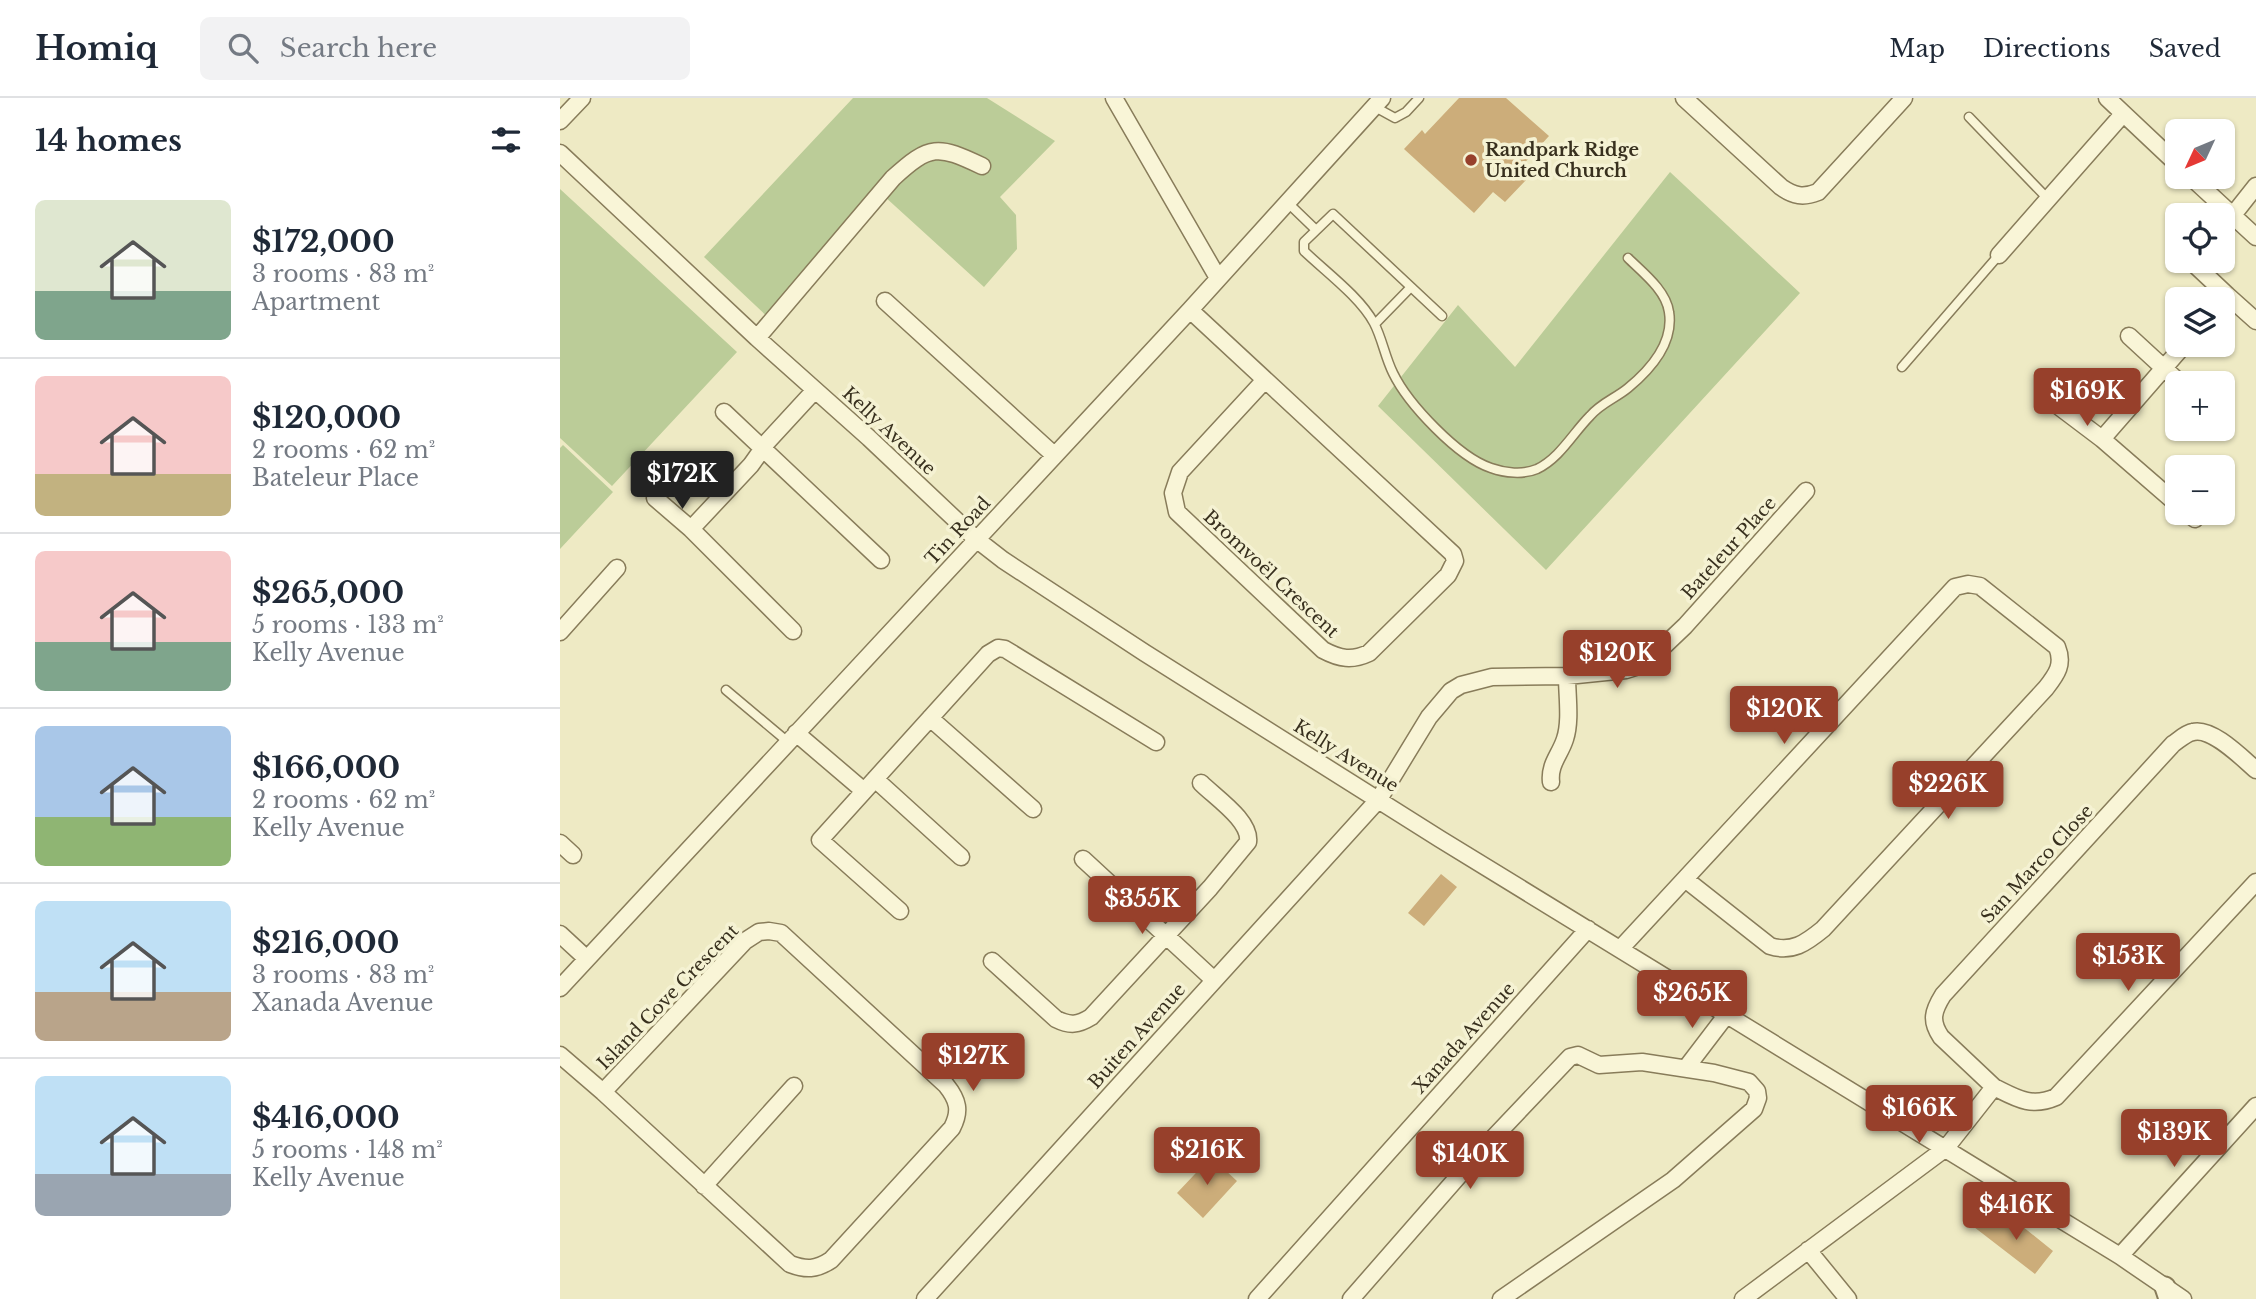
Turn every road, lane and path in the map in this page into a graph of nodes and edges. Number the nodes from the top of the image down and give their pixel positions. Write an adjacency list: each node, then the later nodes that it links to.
1 (582, 98): 10 (street)
2 (1114, 98): 26 (street)
3 (1419, 98): 7 (lane)
4 (1684, 98): 5 (street)
5 (1904, 98)
6 (2107, 98): 8 (street)
7 (1378, 102): 17 (street, Tin Road)
8 (2123, 114): 12 (street); 16 (street)
9 (1969, 117): 16 (lane)
10 (560, 121)
11 (560, 153): 36 (street, Kelly Avenue)
12 (2165, 153)
13 (982, 166): 36 (street)
14 (2256, 186): 19 (street)
15 (2204, 189): 18 (street)
16 (2048, 199): 23 (street)
17 (1287, 202): 21 (lane); 26 (street, Tin Road)
18 (2220, 203)
19 (2235, 212)
20 (2235, 217): 22 (street)
21 (1315, 229): 27 (lane); 34 (lane)
22 (2256, 237)
23 (1999, 255): 38 (lane)
24 (1628, 258): 34 (lane)
25 (2202, 273): 28 (street)
26 (1218, 278): 31 (street, Tin Road)
27 (1410, 287): 32 (lane); 34 (lane)
28 (2215, 287)
29 (885, 301): 47 (street)
30 (2235, 305): 33 (street)
31 (1189, 310): 41 (street, Bromvoël Crescent); 47 (street, Tin Road)
32 (1442, 316)
33 (2256, 321)
34 (1375, 324)
35 (2129, 336): 39 (street)
36 (757, 338): 42 (street, Kelly Avenue)
37 (2174, 357): 39 (street)
38 (1902, 367)
39 (2164, 369): 40 (street); 45 (street)
40 (2166, 371)
41 (1264, 382): 41 (street, Bromvoël Crescent)
42 (816, 390): 46 (street); 52 (street, Kelly Avenue)
43 (2053, 402): 45 (street)
44 (724, 412): 46 (street)
45 (2102, 439): 49 (street)
46 (763, 449): 51 (street); 53 (street)
47 (1055, 455): 52 (street, Tin Road)
48 (1806, 491): 57 (street, Bateleur Place)
49 (2165, 494)
50 (656, 498): 51 (street)
51 (691, 529): 55 (street)
52 (976, 539): 60 (street, Tin Road); 66 (street, Kelly Avenue)
53 (881, 560)
54 (617, 568): 56 (street)
55 (793, 631)
56 (560, 632)
57 (1567, 676): 63 (street); 66 (street, Bateleur Place)
58 (726, 690): 60 (lane)
59 (930, 718): 61 (street); 65 (street); 67 (street)
60 (792, 738): 65 (street); 79 (street, Tin Road)
61 (1156, 742)
62 (2256, 770): 87 (street, San Marco Close)
63 (1551, 782)
64 (1201, 783): 77 (street)
65 (870, 785): 70 (street); 74 (street)
66 (1379, 799): 75 (street, Kelly Avenue); 81 (street, Buiten Avenue)
67 (1033, 809)
68 (560, 843): 69 (street)
69 (573, 855)
70 (961, 857)
71 (1083, 859): 77 (street)
72 (1685, 879): 72 (street); 78 (street)
73 (2256, 882): 87 (street, San Marco Close)
74 (900, 911)
75 (1588, 929): 78 (street, Kelly Avenue); 96 (street, Xanada Avenue)
76 (560, 934): 79 (street)
77 (1167, 935): 80 (street); 81 (street)
78 (1621, 948): 83 (street, Kelly Avenue)
79 (587, 958): 82 (street, Tin Road)
80 (992, 961)
81 (1214, 980): 95 (street, Buiten Avenue)
82 (560, 988)
83 (1728, 1013): 85 (street); 90 (street, Kelly Avenue)
84 (560, 1055): 88 (street, Island Cove Crescent)
85 (1686, 1068): 97 (street); 98 (street)
86 (794, 1086): 91 (street)
87 (1994, 1087): 90 (street)
88 (603, 1091): 91 (street, Island Cove Crescent); 91 (street, Island Cove Crescent)
89 (2256, 1106): 93 (street)
90 (1945, 1149): 92 (street); 93 (street, Kelly Avenue)
91 (704, 1186)
92 (1808, 1250): 99 (street); 100 (street)
93 (2120, 1256): 94 (street, Kelly Avenue)
94 (2167, 1293): 101 (street, Kelly Avenue)
95 (929, 1297)
96 (1257, 1299)
97 (1351, 1299)
98 (1501, 1299)
99 (1743, 1299)
100 (1848, 1299)
101 (2183, 1299)

